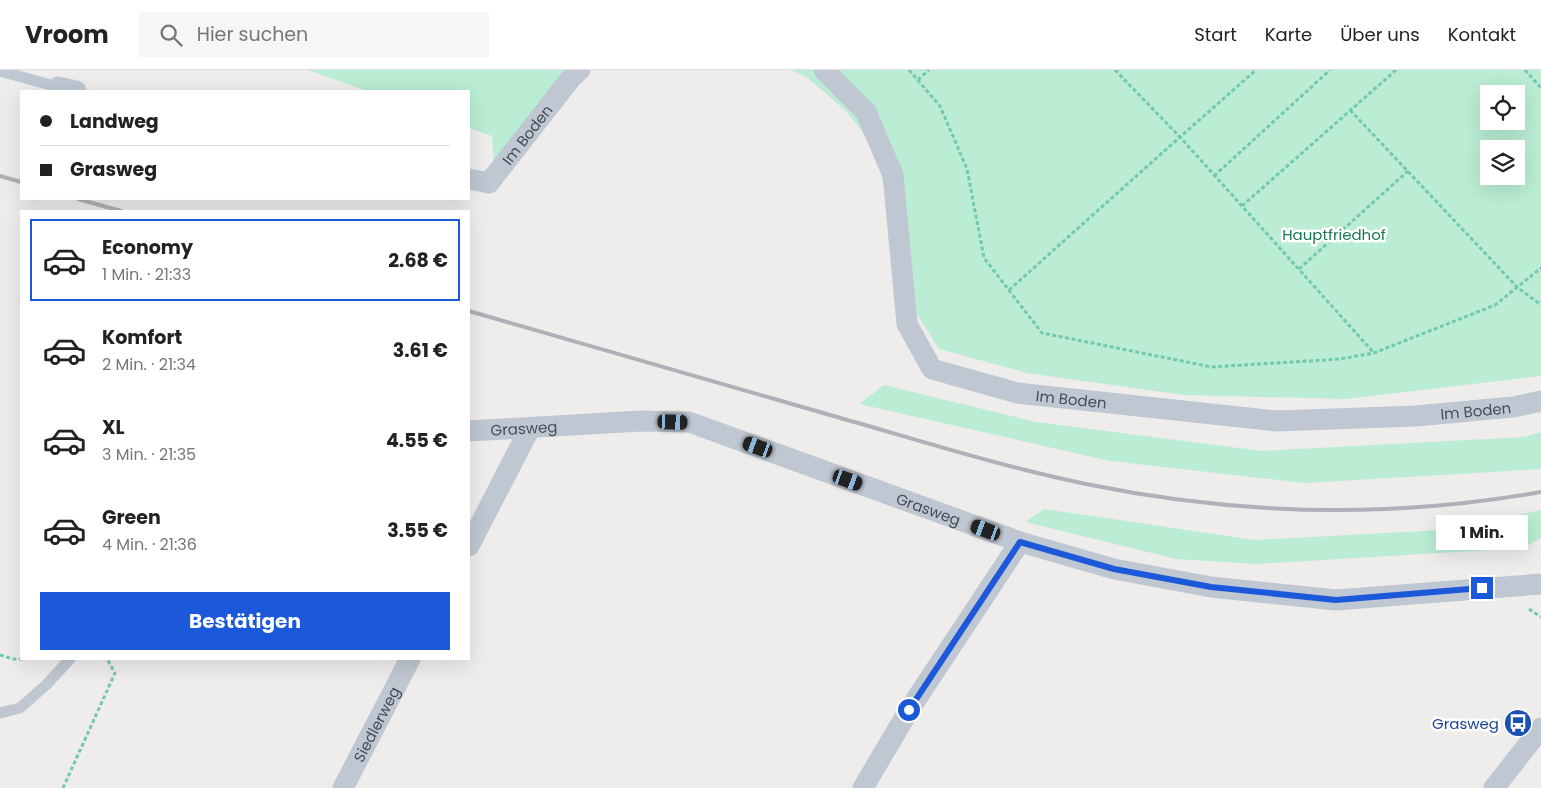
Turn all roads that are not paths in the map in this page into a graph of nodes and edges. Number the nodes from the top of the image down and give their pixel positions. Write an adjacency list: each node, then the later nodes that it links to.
1 (580, 70): 5 (street, Im Boden)
2 (824, 70): 6 (street, Im Boden)
3 (0, 71): 4 (lane)
4 (67, 89)
5 (470, 179)
6 (1541, 401)
7 (530, 428): 8 (street, Grasweg); 9 (street, Grasweg); 10 (street)
8 (470, 430)
9 (1020, 542): 11 (street, Grasweg); 17 (street)
10 (470, 544)
11 (1541, 584)
12 (69, 660): 14 (lane)
13 (409, 660): 16 (street, Siedlerweg)
14 (0, 713)
15 (1541, 728): 18 (street)
16 (343, 788)
17 (863, 788)
18 (1494, 788)

